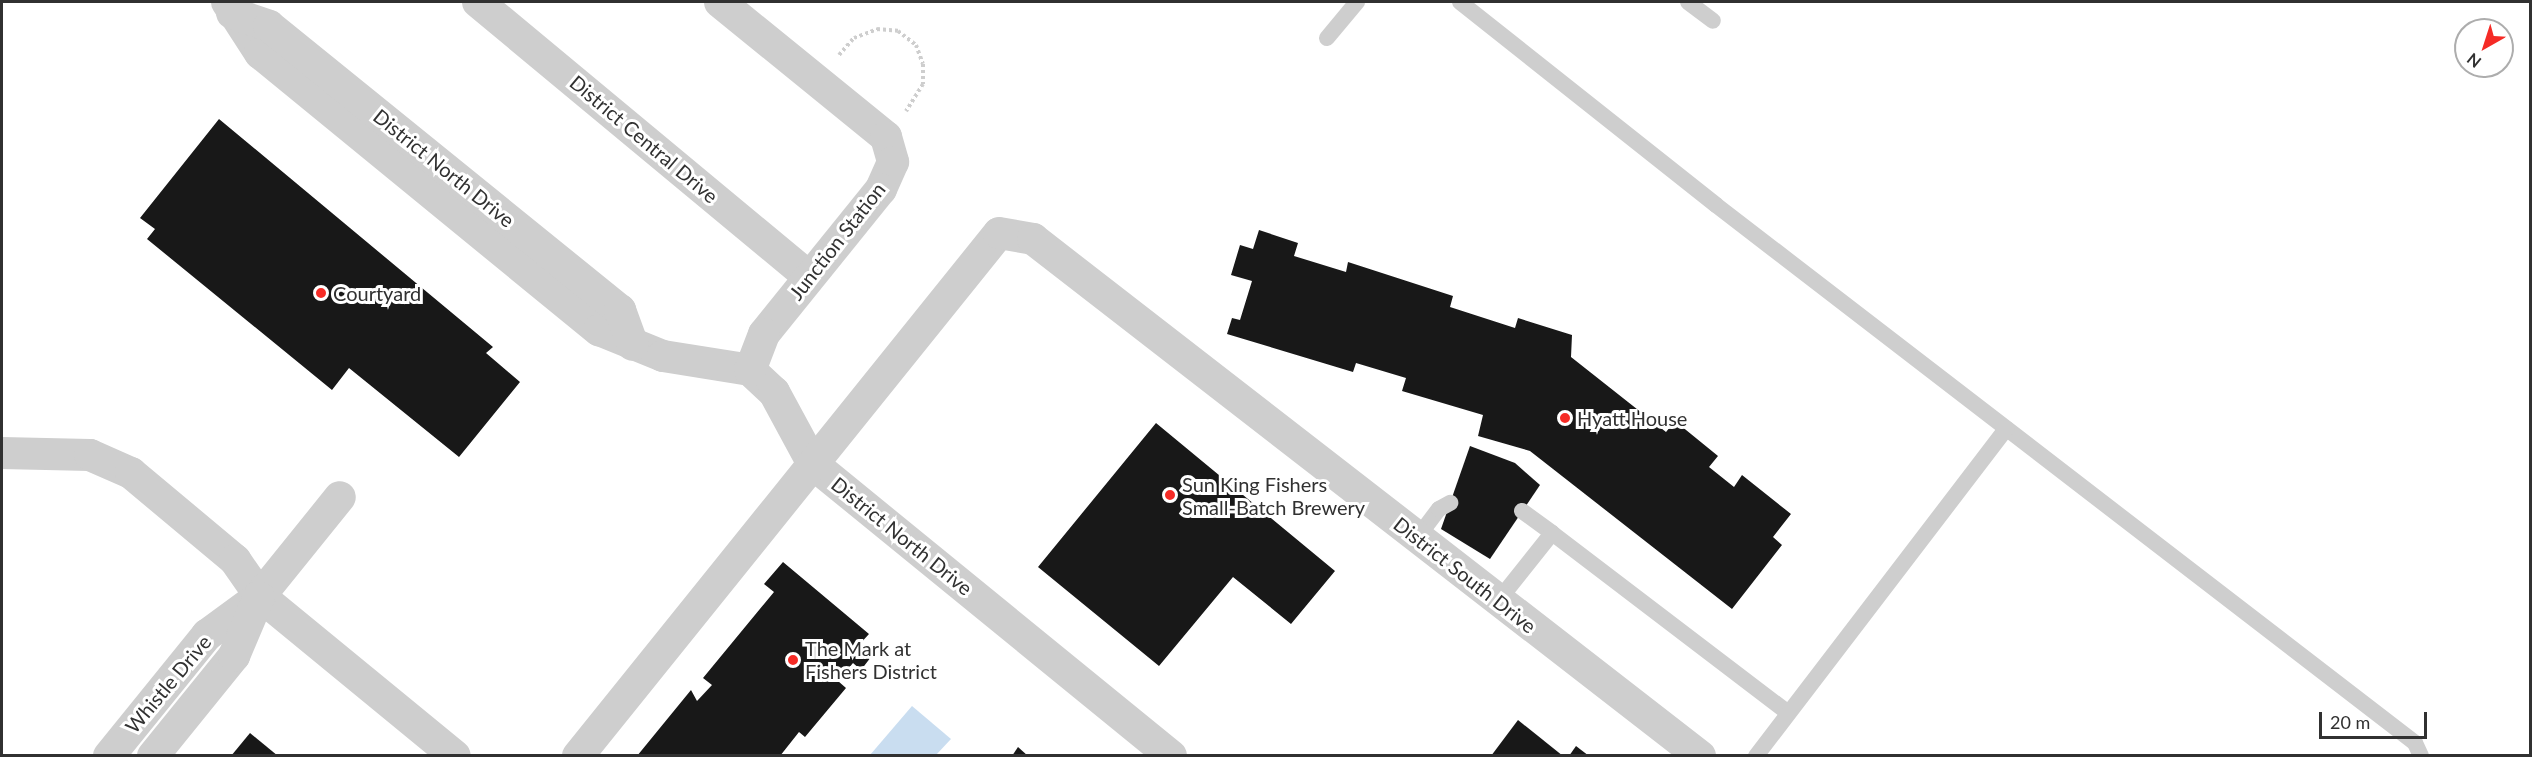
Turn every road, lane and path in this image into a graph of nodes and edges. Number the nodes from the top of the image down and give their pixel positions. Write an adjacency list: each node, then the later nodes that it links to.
1 (478, 2): 11 (street, District Central Drive)
2 (720, 2): 11 (street, Junction Station)
3 (1357, 2): 8 (lane)
4 (1460, 2): 13 (lane)
5 (1688, 2): 7 (lane)
6 (230, 8): 12 (street, District North Drive)
7 (1713, 21)
8 (1327, 38)
9 (831, 65): 10 (path)
10 (899, 122)
11 (809, 277): 12 (street, Junction Station)
12 (750, 370): 15 (street, District North Drive)
13 (2006, 429): 23 (lane); 31 (lane)
14 (2, 453): 21 (street)
15 (813, 464): 20 (street, District South Drive); 27 (street); 28 (street, District North Drive)
16 (340, 497): 21 (street, Whistle Drive)
17 (1450, 504): 20 (lane)
18 (1522, 511): 19 (lane)
19 (1552, 533): 22 (lane); 23 (lane)
20 (1417, 538): 22 (street, District South Drive)
21 (260, 596): 24 (street, Whistle Drive); 25 (street, Whistle Drive); 26 (street)
22 (1498, 601): 29 (street, District South Drive)
23 (1788, 713): 30 (lane)
24 (109, 756)
25 (153, 756)
26 (455, 756)
27 (578, 756)
28 (1171, 756)
29 (1700, 756)
30 (1756, 756)
31 (2421, 756)

